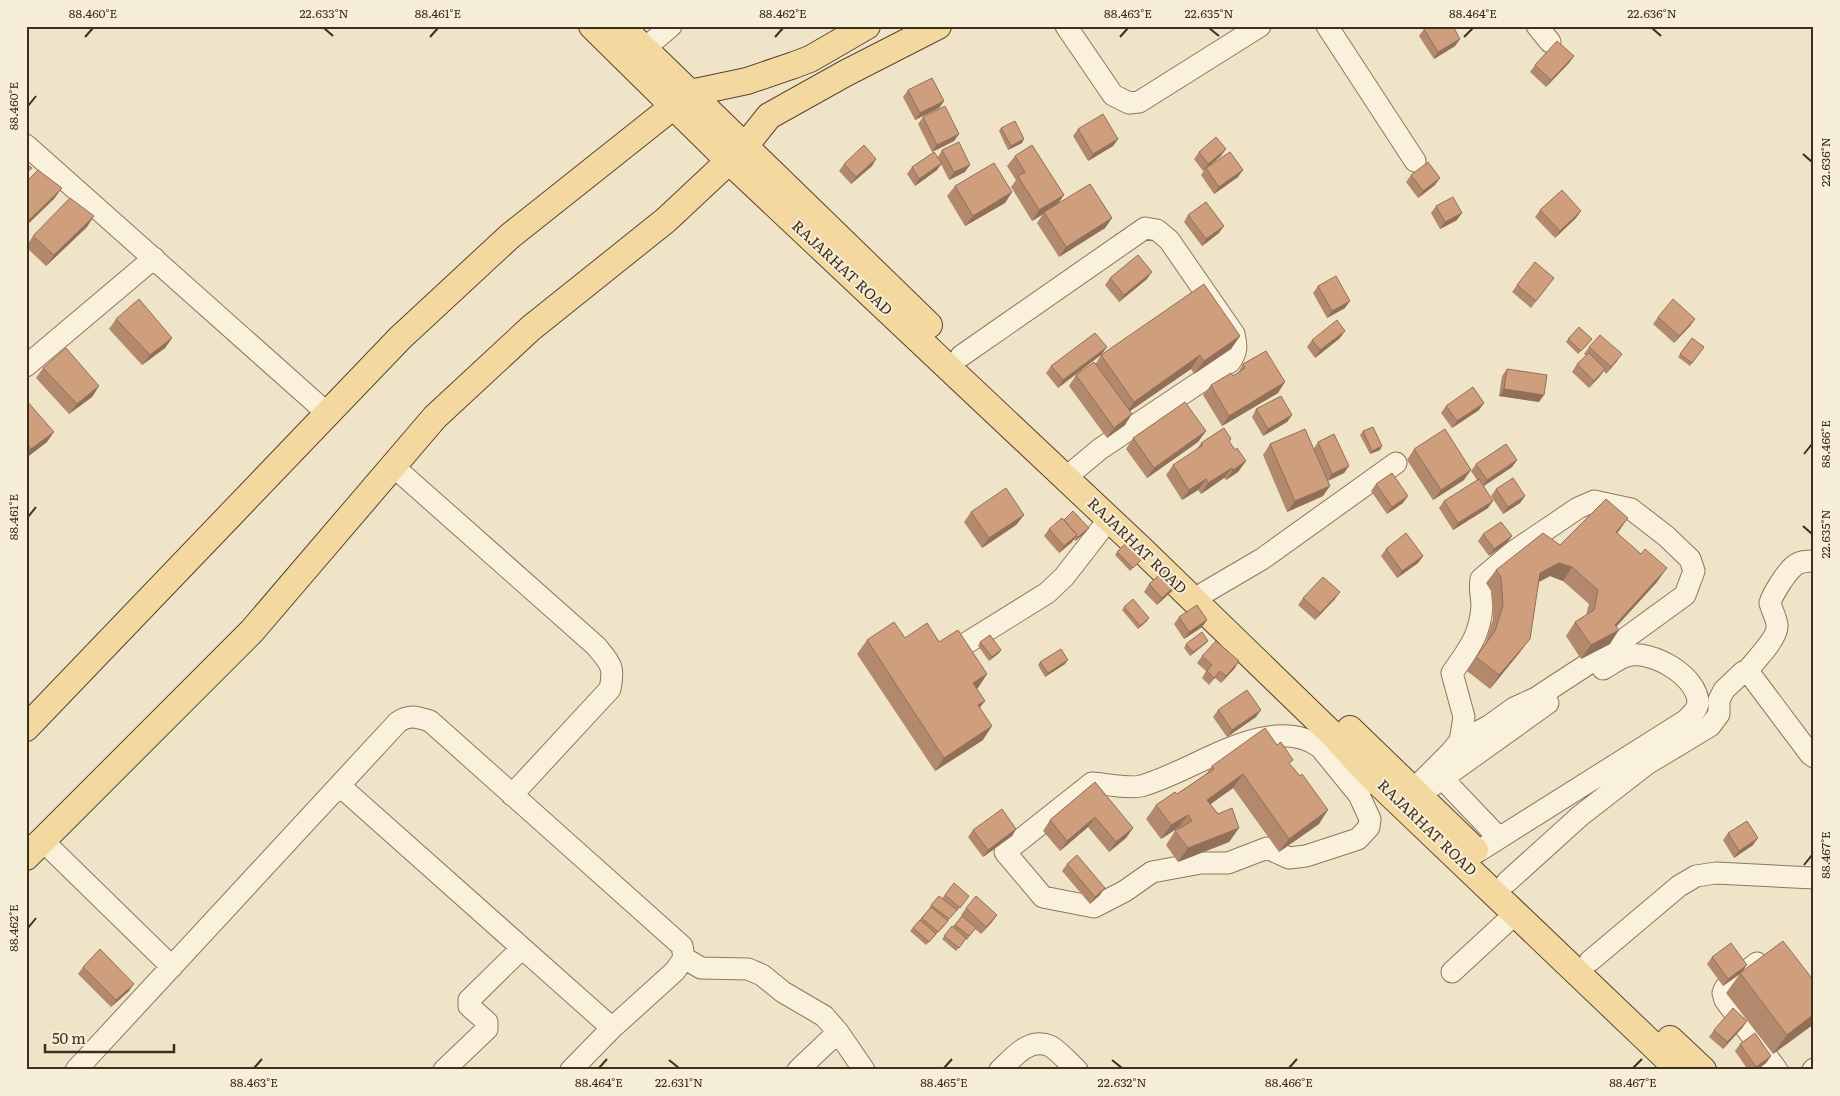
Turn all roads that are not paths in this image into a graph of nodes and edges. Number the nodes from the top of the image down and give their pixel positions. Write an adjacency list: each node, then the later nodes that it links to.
1 (592, 26): 10 (main road, RAJARHAT ROAD)
2 (621, 26): 9 (main road, RAJARHAT ROAD)
3 (670, 26): 9 (street)
4 (867, 26): 10 (main road)
5 (938, 26): 12 (main road)
6 (1066, 26): 7 (street)
7 (1260, 26)
8 (1327, 26): 13 (street)
9 (644, 49): 10 (main road, RAJARHAT ROAD)
10 (681, 99): 12 (main road, RAJARHAT ROAD); 17 (main road)
11 (26, 145): 14 (street)
12 (736, 153): 15 (main road, RAJARHAT ROAD); 19 (main road); 21 (main road, RAJARHAT ROAD)
13 (1415, 161)
14 (154, 258): 16 (street); 17 (street)
15 (961, 356): 20 (main road, RAJARHAT ROAD); 20 (street)
16 (26, 366)
17 (327, 413): 26 (main road)
18 (1396, 463): 23 (street)
19 (393, 466): 33 (street); 36 (main road)
20 (1076, 469): 23 (main road, RAJARHAT ROAD)
21 (1109, 519): 24 (street); 28 (main road, RAJARHAT ROAD)
22 (1814, 561): 25 (street)
23 (1204, 593): 34 (main road, RAJARHAT ROAD)
24 (965, 644)
25 (1746, 672): 29 (street); 39 (street)
26 (26, 728)
27 (1460, 741): 27 (street); 34 (street)
28 (1327, 742): 31 (main road, RAJARHAT ROAD); 31 (street)
29 (1814, 757)
30 (1442, 778): 34 (street); 35 (street); 35 (street)
31 (1363, 783): 34 (main road, RAJARHAT ROAD)
32 (340, 786): 33 (street); 41 (street); 45 (street)
33 (512, 795): 42 (street)
34 (1411, 796): 37 (main road, RAJARHAT ROAD); 40 (main road, RAJARHAT ROAD)
35 (1499, 838): 37 (street)
36 (35, 849): 45 (street)
37 (1477, 852): 39 (main road, RAJARHAT ROAD)
38 (1814, 878): 43 (street)
39 (1507, 882): 43 (main road, RAJARHAT ROAD)
40 (1516, 913): 46 (street); 56 (main road, RAJARHAT ROAD)
41 (522, 948): 47 (street); 50 (street)
42 (684, 958): 47 (street); 48 (street)
43 (1590, 961): 57 (main road, RAJARHAT ROAD)
44 (1774, 961): 58 (street)
45 (172, 967): 49 (street)
46 (1452, 972)
47 (612, 1028): 51 (street)
48 (838, 1032): 52 (street); 53 (street)
49 (76, 1070)
50 (444, 1070)
51 (571, 1070)
52 (798, 1070)
53 (864, 1070)
54 (1000, 1070): 55 (street)
55 (1077, 1070)
56 (1679, 1070)
57 (1702, 1070)
58 (1777, 1070)

